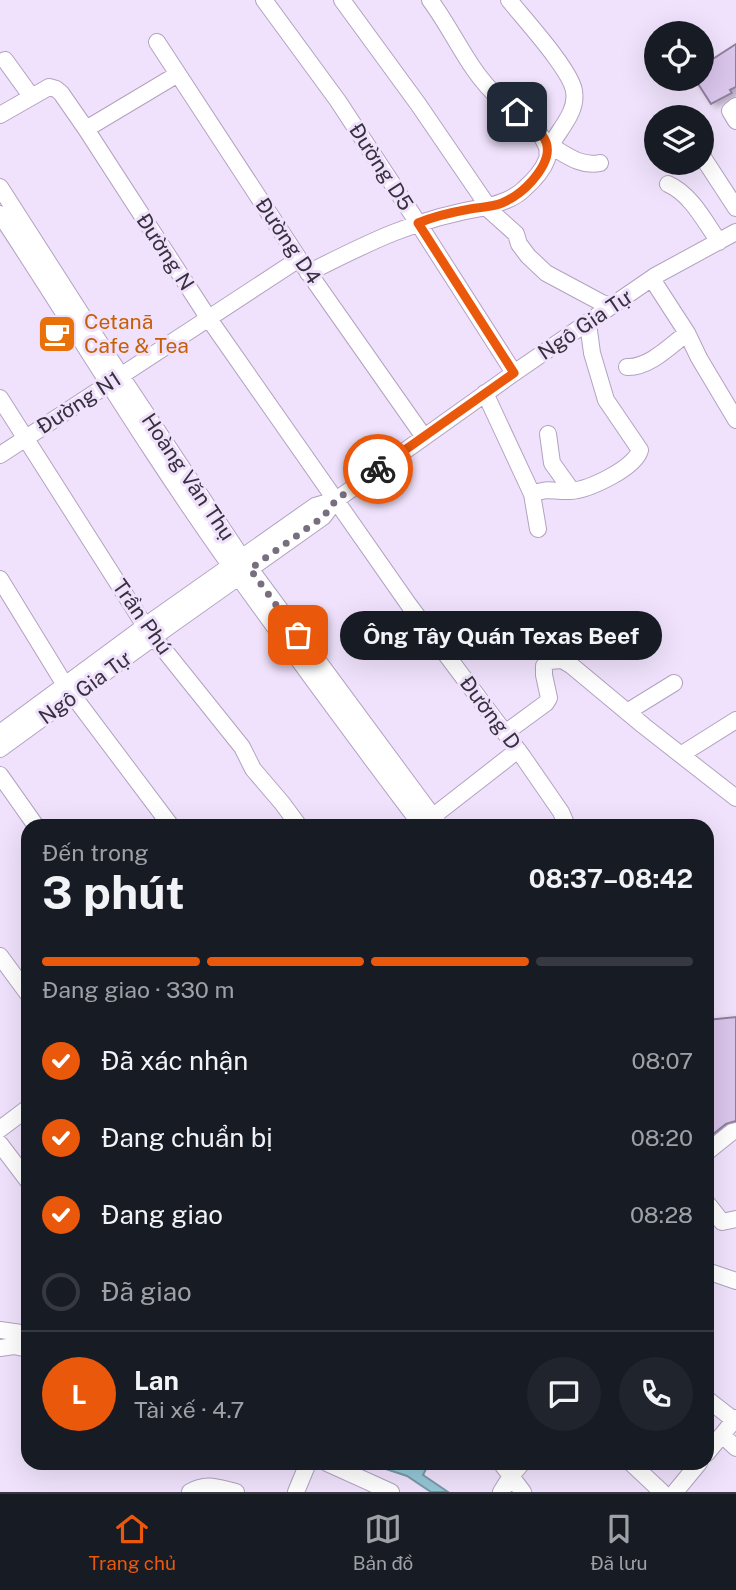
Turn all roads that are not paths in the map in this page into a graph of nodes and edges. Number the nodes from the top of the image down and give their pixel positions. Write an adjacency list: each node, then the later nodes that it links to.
1 (264, 0): 21 (street, Đường D5)
2 (342, 0): 18 (street)
3 (430, 0): 13 (street)
4 (509, 0): 13 (street, Đường N1)
5 (157, 41): 7 (street, Đường D4)
6 (5, 60): 8 (street)
7 (178, 74): 12 (street); 25 (street, Đường D4)
8 (30, 96): 10 (street, Đường N); 12 (street, Đường N)
9 (736, 106): 11 (street)
10 (0, 115)
11 (736, 121)
12 (86, 130): 28 (street, Đường N)
13 (550, 148): 14 (street); 18 (street, Đường N1)
14 (600, 163)
15 (714, 174): 19 (street)
16 (668, 184): 23 (street)
17 (0, 187): 24 (street, Hoàng Văn Thụ)
18 (486, 207): 21 (street, Đường N1); 27 (street)
19 (736, 208)
20 (0, 214): 24 (street, Hoàng Văn Thụ)
21 (418, 223): 25 (street, Đường N1); 32 (street, Đường D5)
22 (736, 232): 23 (street, Ngô Gia Tự)
23 (719, 242): 26 (street, Ngô Gia Tự)
24 (37, 257): 33 (street, Hoàng Văn Thụ)
25 (303, 266): 28 (street, Đường N1); 38 (street, Đường D4)
26 (652, 279): 27 (street, Ngô Gia Tự); 30 (street)
27 (612, 306): 29 (street, Ngô Gia Tự)
28 (209, 319): 33 (street, Đường N1); 43 (street, Đường N)
29 (587, 323): 32 (street, Ngô Gia Tự); 41 (street)
30 (687, 333): 31 (street); 36 (street)
31 (627, 367)
32 (514, 373): 34 (street, Ngô Gia Tự)
33 (115, 380): 39 (street, Đường N1); 45 (street, Hoàng Văn Thụ)
34 (485, 393): 38 (street, Ngô Gia Tự); 42 (street)
35 (0, 398): 39 (street, Trần Phú)
36 (736, 420)
37 (548, 434): 41 (street)
38 (424, 437): 43 (street, Ngô Gia Tự)
39 (26, 438): 40 (street, Đường N1); 47 (street, Trần Phú)
40 (0, 455)
41 (572, 491): 42 (street)
42 (532, 494): 44 (street)
43 (336, 500): 45 (street, Ngô Gia Tự); 53 (street, Đường D)
44 (538, 529)
45 (240, 567): 47 (street, Ngô Gia Tự); 62 (street, Hoàng Văn Thụ)
46 (0, 579): 49 (street)
47 (149, 631): 49 (street, Ngô Gia Tự); 61 (street, Trần Phú)
48 (674, 683): 50 (street)
49 (69, 691): 52 (street, Ngô Gia Tự); 54 (street, Ngô Gia Tự); 60 (street)
50 (627, 712): 53 (street); 56 (street)
51 (736, 720): 56 (street)
52 (0, 733)
53 (505, 733): 55 (street, Đường D)
54 (0, 750)
55 (518, 750): 63 (street); 64 (street, Đường D)
56 (682, 754): 58 (street)
57 (0, 775): 59 (street)
58 (736, 798)
59 (31, 819)
60 (166, 819)
61 (294, 819)
62 (423, 819)
63 (433, 819)
64 (564, 819)
65 (0, 956): 66 (street)
66 (21, 984)
67 (21, 1113): 68 (street)
68 (0, 1129)
69 (736, 1131): 71 (street)
70 (0, 1144): 72 (street)
71 (714, 1146)
72 (21, 1172)
73 (714, 1273): 74 (street)
74 (736, 1281)
75 (0, 1329): 76 (street)
76 (21, 1333)
77 (0, 1348): 78 (street)
78 (21, 1348)
79 (714, 1404): 80 (street)
80 (735, 1419): 81 (street)
81 (722, 1435): 82 (street); 83 (street)
82 (714, 1445)
83 (736, 1448)
84 (305, 1470): 91 (street)
85 (342, 1470): 92 (street)
86 (506, 1470): 93 (street); 94 (street)
87 (638, 1470): 95 (street)
88 (693, 1470): 96 (street)
89 (190, 1492): 90 (street)
90 (236, 1492)
91 (296, 1492)
92 (391, 1492)
93 (501, 1492)
94 (523, 1492)
95 (662, 1492)
96 (675, 1492)

